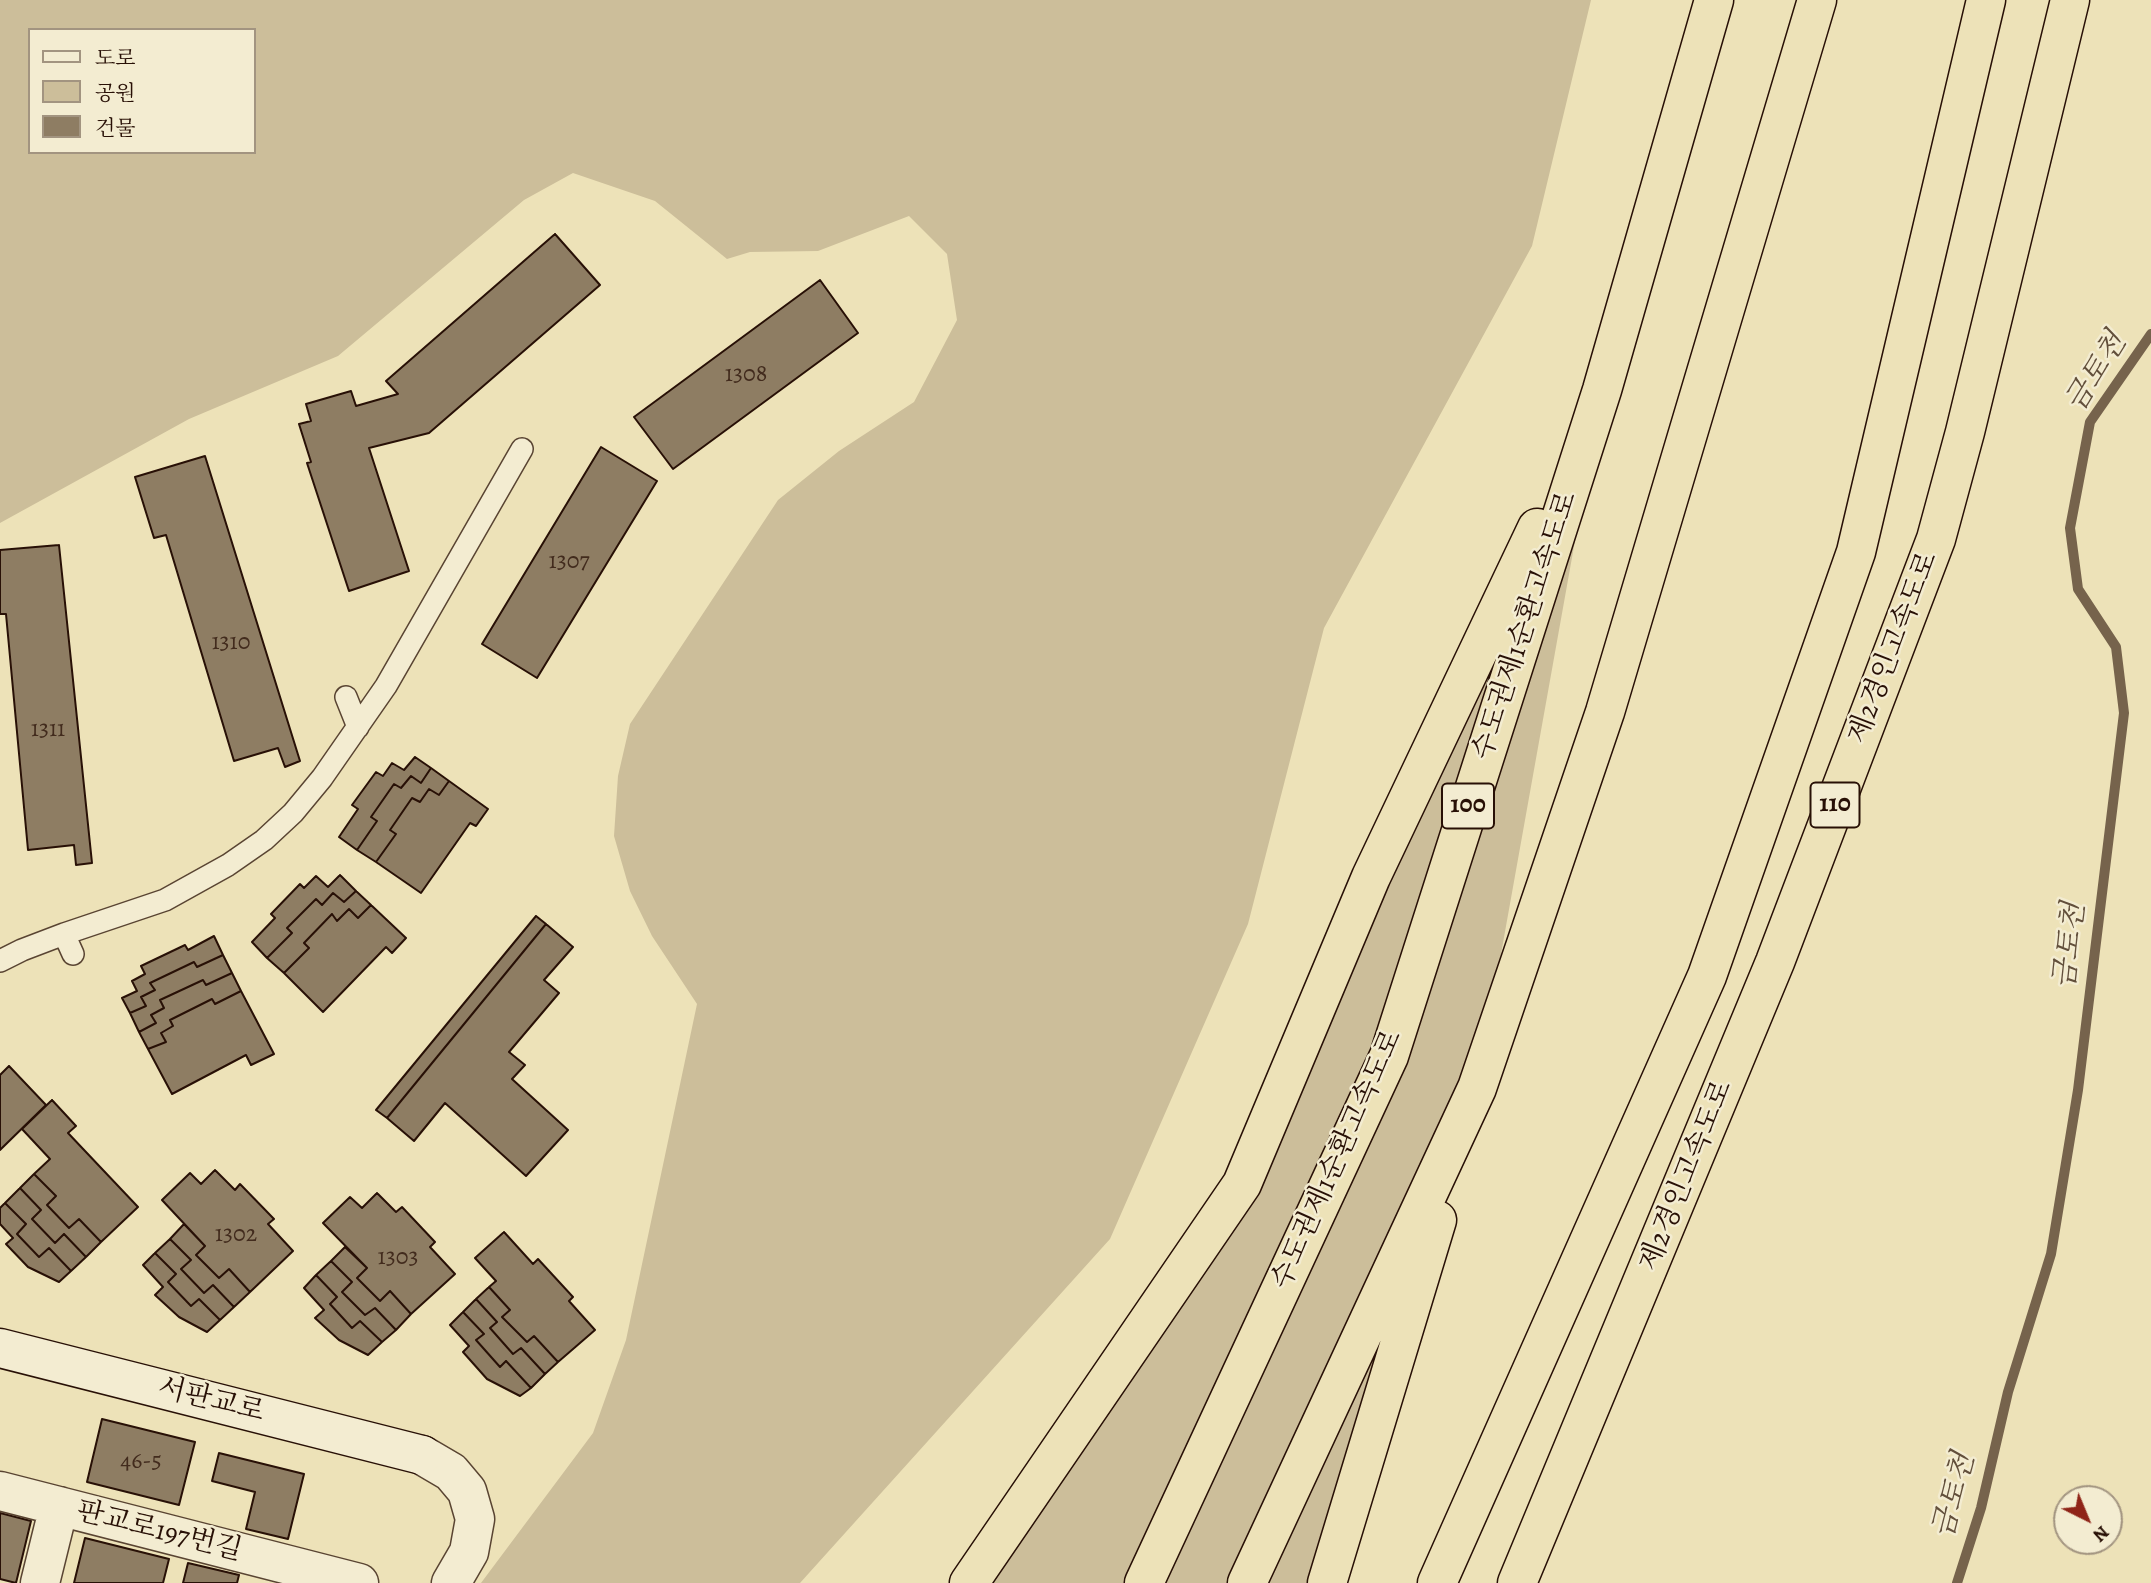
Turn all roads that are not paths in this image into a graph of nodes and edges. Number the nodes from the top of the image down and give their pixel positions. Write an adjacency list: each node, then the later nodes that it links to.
1 (1714, 0): 5 (highway, 수도권제1순환고속도로 / 100)
2 (1817, 0): 12 (highway)
3 (1986, 0): 23 (highway, 110)
4 (2070, 0): 24 (highway, 제2경인고속도로 / 110)
5 (1602, 390): 19 (highway); 20 (highway, 수도권제1순환고속도로 / 100)
6 (522, 449): 8 (lane)
7 (346, 696): 8 (lane)
8 (358, 727): 9 (lane)
9 (64, 934): 10 (lane); 11 (lane)
10 (73, 954)
11 (0, 961)
12 (1477, 1088): 21 (highway); 22 (highway)
13 (0, 1348): 18 (street, 서판교로)
14 (0, 1491): 15 (street, 판교로197번길)
15 (59, 1506): 16 (street); 17 (street, 판교로197번길)
16 (40, 1583)
17 (359, 1583)
18 (451, 1583)
19 (969, 1583)
20 (1144, 1583)
21 (1247, 1583)
22 (1327, 1583)
23 (1437, 1583)
24 (1517, 1583)

